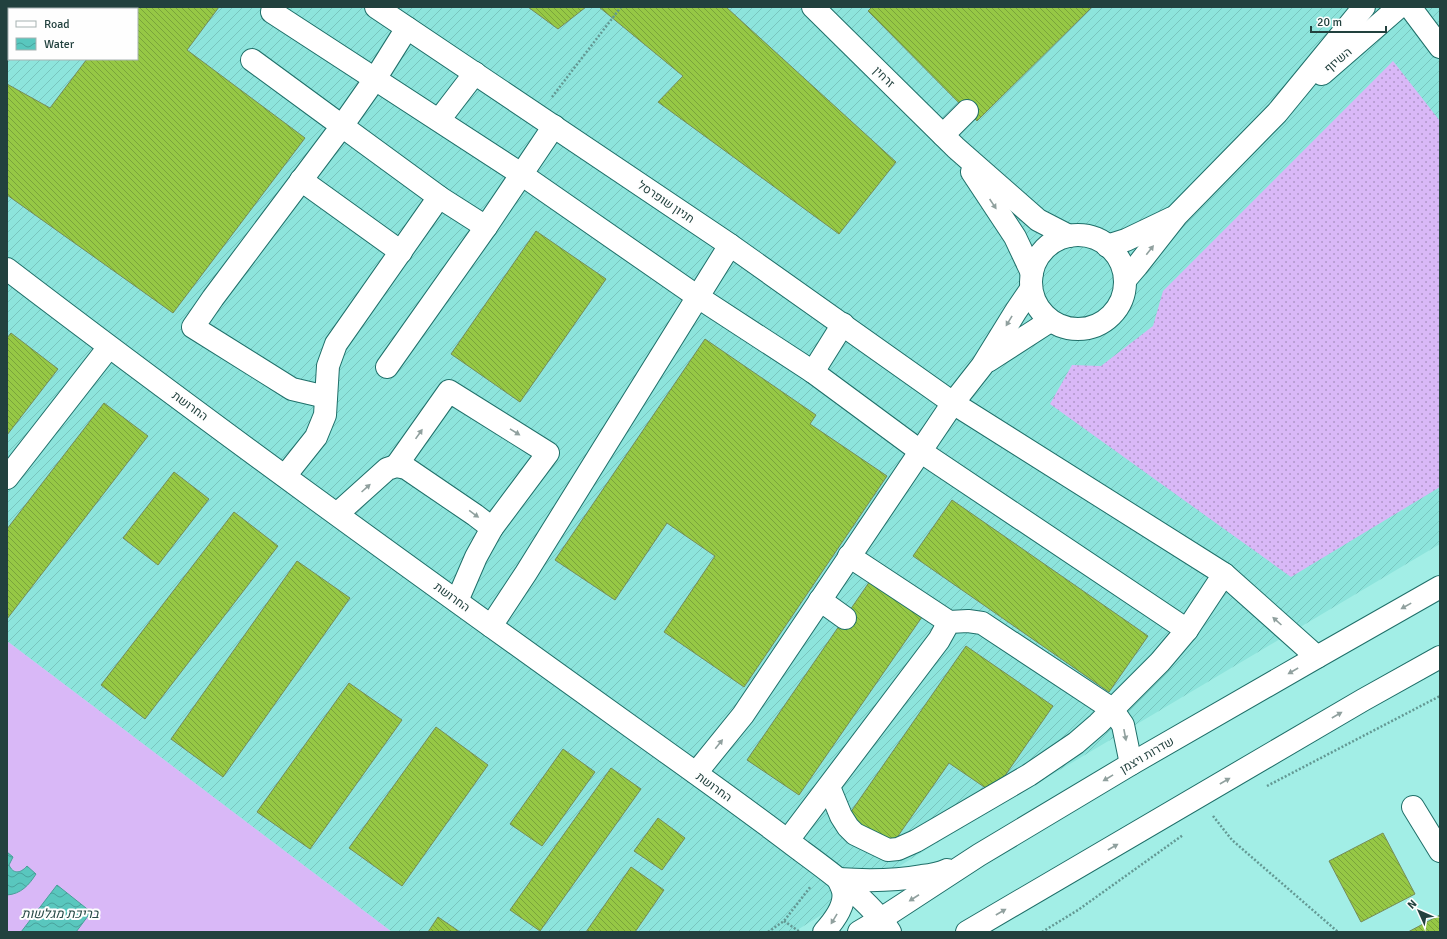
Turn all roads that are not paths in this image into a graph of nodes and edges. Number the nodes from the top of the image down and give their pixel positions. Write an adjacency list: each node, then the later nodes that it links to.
1 (275, 7): 11 (street)
2 (376, 7): 7 (street, חניון שופרסל)
3 (1364, 7): 13 (street, השיזף)
4 (1399, 7): 13 (street, השיזף)
5 (1410, 7): 8 (street)
6 (823, 10): 17 (street, זרחין)
7 (407, 28): 10 (street, חניון שופרסל); 11 (street)
8 (1440, 47)
9 (252, 60): 16 (street)
10 (475, 73): 14 (street); 15 (street, חניון שופרסל)
11 (375, 79): 14 (street); 16 (street)
12 (967, 111): 17 (street)
13 (1277, 113): 21 (street, השיזף)
14 (439, 120): 18 (street)
15 (546, 121): 18 (street); 24 (street, חניון שופרסל)
16 (342, 126): 19 (street); 20 (street)
17 (949, 141): 23 (street, זרחין); 29 (street, זרחין, one-way to 29)
18 (521, 174): 22 (street); 30 (street)
19 (301, 180): 26 (street); 37 (street)
20 (439, 197): 22 (street); 26 (street)
21 (1177, 215): 25 (street, השיזף); 28 (street, השיזף, one-way to 21)
22 (486, 227): 35 (street)
23 (1069, 236): 25 (street); 29 (street)
24 (730, 245): 30 (street); 32 (street, חניון שופרסל)
25 (1107, 246): 28 (street)
26 (401, 252): 37 (street)
27 (7, 269): 33 (street, החרושת)
28 (1125, 280): 31 (street)
29 (1032, 281): 31 (street); 34 (street, one-way to 34)
30 (698, 297): 36 (street); 52 (street)
31 (1050, 320): 34 (street)
32 (843, 324): 36 (street); 38 (street, חניון שופרסל)
33 (109, 347): 41 (street, החרושת); 42 (street)
34 (982, 366): 38 (street)
35 (387, 367)
36 (813, 372): 39 (street)
37 (326, 398): 41 (street)
38 (952, 403): 39 (street); 46 (street, חניון שופרסל)
39 (920, 451): 45 (street); 53 (street)
40 (396, 466): 43 (street, one-way to 40); 44 (street, one-way to 44); 44 (street, one-way to 44)
41 (285, 476): 43 (street, החרושת)
42 (7, 478)
43 (337, 514): 49 (street, החרושת)
44 (492, 528): 49 (street)
45 (849, 556): 48 (street); 51 (street)
46 (1224, 574): 53 (street); 54 (street, חניון שופרסל, one-way to 46)
47 (1440, 587): 54 (street, שדרות ויצמן, one-way to 54)
48 (820, 600): 50 (street); 58 (street, one-way to 48)
49 (457, 602): 52 (street, החרושת)
50 (845, 618)
51 (949, 622): 56 (street); 59 (street)
52 (490, 626): 58 (street, החרושת)
53 (1187, 630): 56 (street)
54 (1317, 657): 57 (street, שדרות ויצמן, one-way to 57)
55 (1440, 657): 68 (street, one-way to 55)
56 (1112, 709): 57 (street, one-way to 57); 59 (street)
57 (1131, 764): 63 (street, שדרות ויצמן, one-way to 63)
58 (696, 773): 61 (street, החרושת)
59 (829, 787): 61 (street)
60 (1413, 807): 62 (street)
61 (788, 840): 64 (street, החרושת)
62 (1440, 851)
63 (979, 855): 64 (street); 65 (street, שדרות ויצמן, one-way to 65)
64 (832, 874): 65 (street, החרושת); 66 (street, one-way to 66)
65 (886, 925): 67 (street, שדרות ויצמן)
66 (824, 932)
67 (859, 932)
68 (967, 932)

